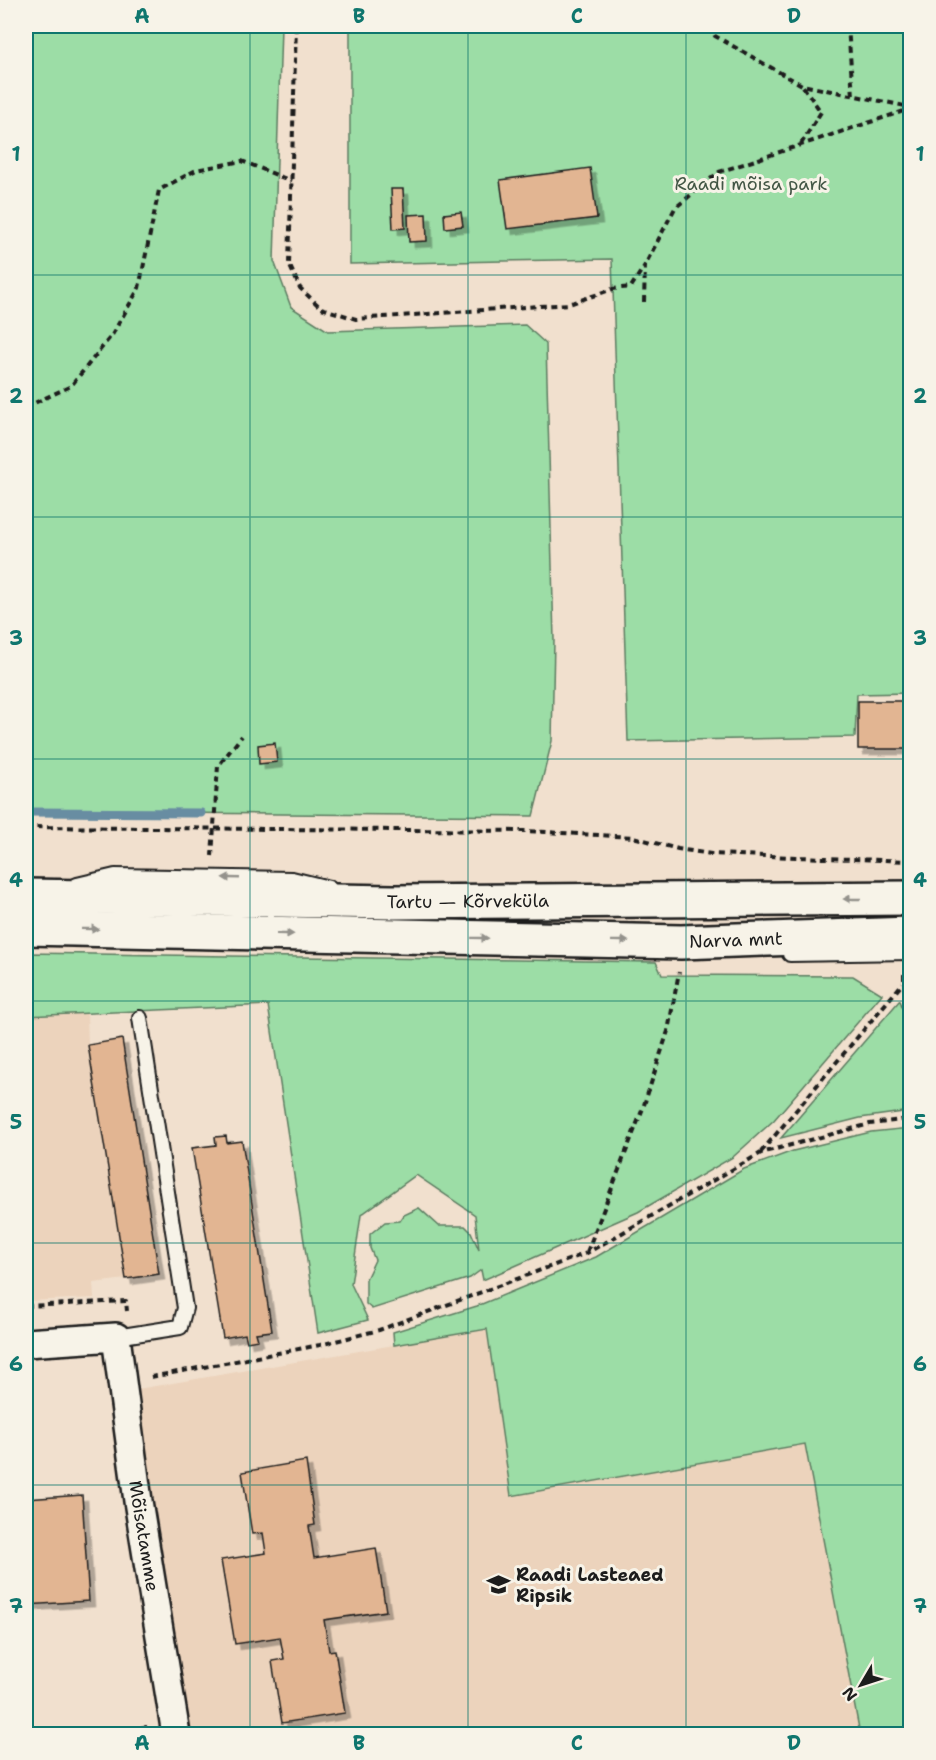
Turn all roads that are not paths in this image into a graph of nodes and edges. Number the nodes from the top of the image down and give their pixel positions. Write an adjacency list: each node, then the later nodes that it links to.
1 (31, 896): 3 (main road, Tartu — Kõrveküla); 3 (lane, one-way to 1)
2 (910, 898): 3 (main road, Tartu — Kõrveküla, one-way to 3)
3 (393, 902)
4 (26, 928): 6 (main road, Tartu — Kõrveküla, one-way to 6)
5 (910, 934): 8 (main road, Narva mnt)
6 (561, 940): 8 (main road, Narva mnt, one-way to 8)
7 (910, 952): 8 (lane)
8 (680, 953)
9 (140, 1018): 10 (lane)
10 (116, 1337): 11 (street); 12 (street, Mõisatamme)
11 (26, 1343)
12 (175, 1729)

